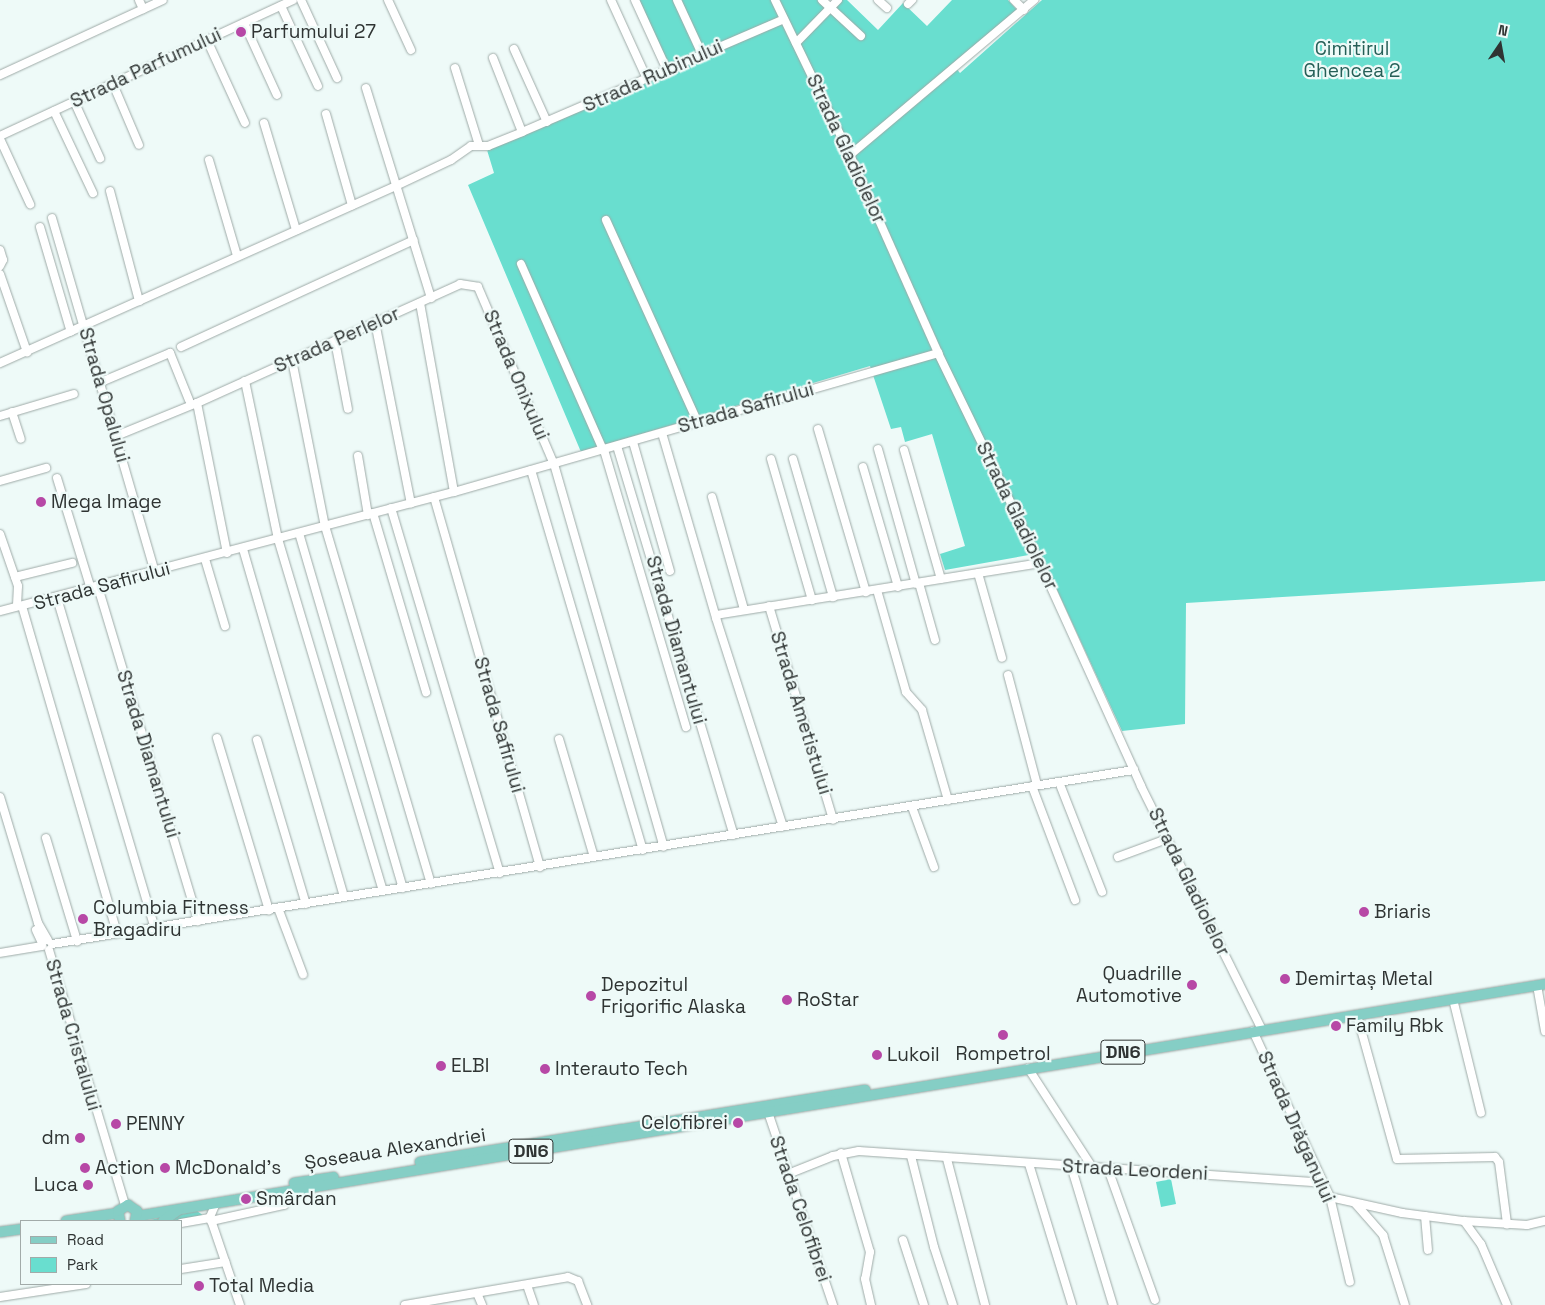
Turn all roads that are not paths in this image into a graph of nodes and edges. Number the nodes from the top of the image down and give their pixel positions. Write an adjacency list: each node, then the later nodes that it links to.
1 (139, 0): 18 (street)
2 (163, 0): 18 (street)
3 (293, 0): 15 (street, Strada Parfumului)
4 (301, 0): 32 (street)
5 (388, 0): 26 (street)
6 (611, 0): 33 (street)
7 (635, 0): 30 (street)
8 (677, 0): 27 (street)
9 (775, 0): 20 (street, Strada Gladiolelor)
10 (822, 0): 16 (street)
11 (838, 0): 16 (street)
12 (878, 0): 17 (street)
13 (1014, 0): 19 (street)
14 (1034, 0): 19 (street)
15 (281, 6): 21 (street, Strada Parfumului); 35 (street)
16 (830, 8): 22 (street); 24 (street)
17 (887, 8)
18 (143, 10): 31 (street)
19 (1024, 10): 48 (street)
20 (784, 19): 24 (street, Strada Gladiolelor); 27 (street, Strada Rubinului)
21 (244, 23): 23 (street, Strada Parfumului); 37 (street)
22 (861, 36)
23 (207, 40): 34 (street, Strada Parfumului); 42 (street)
24 (796, 43): 48 (street, Strada Gladiolelor)
25 (514, 49): 41 (street)
26 (411, 50)
27 (702, 54): 30 (street, Strada Rubinului)
28 (492, 58): 44 (street)
29 (455, 68): 47 (street)
30 (668, 70): 33 (street, Strada Rubinului)
31 (0, 75)
32 (337, 78)
33 (646, 79): 41 (street, Strada Rubinului)
34 (113, 84): 38 (street, Strada Parfumului); 46 (street)
35 (318, 86)
36 (366, 88): 51 (street)
37 (277, 95)
38 (74, 102): 39 (street, Strada Parfumului); 49 (street)
39 (54, 111): 45 (street, Strada Parfumului); 53 (street)
40 (326, 114): 55 (street)
41 (547, 122): 44 (street, Strada Rubinului)
42 (245, 123)
43 (264, 123): 59 (street)
44 (522, 132): 47 (street, Strada Rubinului)
45 (0, 138): 54 (street)
46 (139, 144)
47 (479, 145): 51 (street, Strada Rubinului)
48 (850, 154): 76 (street, Strada Gladiolelor)
49 (100, 158)
50 (209, 160): 62 (street)
51 (396, 186): 55 (street, Strada Rubinului); 60 (street)
52 (110, 191): 68 (street)
53 (93, 193)
54 (30, 204)
55 (352, 205): 59 (street, Strada Rubinului)
56 (52, 218): 71 (street, Strada Opalului)
57 (606, 220): 87 (street)
58 (40, 227): 72 (street)
59 (296, 230): 62 (street, Strada Rubinului)
60 (414, 240): 67 (street); 74 (street)
61 (0, 250): 64 (street)
62 (237, 256): 68 (street, Strada Rubinului)
63 (521, 264): 95 (street)
64 (0, 266)
65 (0, 274): 75 (street)
66 (478, 287): 67 (street, Strada Perlelor); 100 (street, Strada Onixului)
67 (431, 298): 69 (street, Strada Perlelor)
68 (139, 300): 71 (street, Strada Rubinului)
69 (420, 303): 70 (street, Strada Perlelor); 106 (street)
70 (376, 322): 73 (street, Strada Perlelor); 109 (street)
71 (84, 326): 72 (street, Strada Rubinului); 80 (street, Strada Opalului)
72 (71, 332): 75 (street, Strada Rubinului)
73 (335, 341): 77 (street, Strada Perlelor); 84 (street)
74 (181, 347)
75 (27, 352): 78 (street, Strada Rubinului)
76 (938, 353): 87 (street, Strada Safirului); 120 (street, Strada Gladiolelor)
77 (292, 360): 79 (street, Strada Perlelor); 112 (street)
78 (0, 363)
79 (245, 381): 83 (street, Strada Perlelor); 115 (street)
80 (101, 382): 82 (street); 90 (street, Strada Opalului)
81 (74, 394): 85 (street)
82 (189, 400)
83 (198, 403): 90 (street, Strada Perlelor); 117 (street)
84 (348, 410)
85 (12, 412): 86 (street); 91 (street)
86 (0, 416)
87 (698, 422): 89 (street, Strada Safirului)
88 (818, 429): 130 (street)
89 (662, 433): 92 (street, Strada Safirului); 138 (street)
90 (116, 436): 122 (street, Strada Opalului)
91 (21, 439)
92 (633, 442): 93 (street, Strada Safirului); 121 (street)
93 (617, 446): 95 (street, Strada Safirului); 157 (street, Strada Diamantului)
94 (878, 449): 126 (street)
95 (604, 450): 100 (street, Strada Safirului); 144 (street)
96 (904, 450): 125 (street)
97 (358, 456): 111 (street)
98 (771, 459): 133 (street)
99 (793, 459): 131 (street)
100 (554, 464): 103 (street, Strada Safirului); 160 (street)
101 (863, 467): 127 (street)
102 (46, 468): 105 (street)
103 (531, 470): 106 (street, Strada Safirului); 161 (street)
104 (57, 478): 128 (street, Strada Diamantului)
105 (0, 481)
106 (454, 492): 107 (street, Strada Safirului)
107 (434, 497): 109 (street, Strada Safirului); 165 (street, Strada Safirului)
108 (712, 498): 136 (street)
109 (410, 503): 110 (street, Strada Safirului)
110 (391, 508): 111 (street, Strada Safirului); 167 (street)
111 (370, 514): 112 (street, Strada Safirului); 143 (street)
112 (325, 526): 113 (street, Strada Safirului); 168 (street)
113 (299, 533): 115 (street, Strada Safirului); 169 (street)
114 (0, 536): 124 (street)
115 (278, 539): 116 (street, Strada Safirului); 170 (street)
116 (243, 549): 117 (street, Strada Safirului); 172 (street)
117 (227, 553): 118 (street, Strada Safirului)
118 (205, 559): 122 (street, Strada Safirului); 139 (street)
119 (72, 563): 124 (street)
120 (1040, 563): 123 (street, Strada Ametistului); 148 (street, Strada Gladiolelor)
121 (670, 571)
122 (155, 572): 128 (street, Strada Safirului)
123 (978, 573): 125 (street, Strada Ametistului); 141 (street)
124 (15, 577): 134 (street)
125 (942, 580): 126 (street, Strada Ametistului)
126 (917, 584): 127 (street, Strada Ametistului); 140 (street)
127 (898, 587): 129 (street, Strada Ametistului)
128 (94, 588): 132 (street, Strada Safirului); 177 (street, Strada Diamantului)
129 (877, 590): 130 (street, Strada Ametistului); 152 (street)
130 (866, 592): 131 (street, Strada Ametistului)
131 (833, 597): 133 (street, Strada Ametistului)
132 (57, 598): 134 (street, Strada Safirului); 178 (street)
133 (812, 600): 135 (street, Strada Ametistului)
134 (19, 605): 137 (street, Strada Safirului); 179 (street)
135 (769, 606): 136 (street, Strada Ametistului); 155 (street, Strada Ametistului)
136 (744, 609): 138 (street, Strada Ametistului)
137 (0, 611)
138 (716, 615): 156 (street)
139 (225, 626)
140 (935, 640)
141 (1002, 658)
142 (1008, 675): 150 (street)
143 (426, 692)
144 (686, 727)
145 (217, 738): 176 (street)
146 (559, 739): 163 (street)
147 (257, 740): 174 (street)
148 (1134, 770): 149 (street); 159 (street, Strada Gladiolelor)
149 (1059, 782): 150 (street); 171 (street)
150 (1035, 786): 152 (street); 173 (street)
151 (0, 797): 162 (street, Strada Cristalului)
152 (948, 800): 153 (street)
153 (912, 806): 155 (street); 166 (street)
154 (0, 808): 162 (street, Strada Cristalului)
155 (833, 820): 156 (street)
156 (783, 826): 157 (street)
157 (734, 835): 160 (street)
158 (46, 838): 180 (street)
159 (1168, 839): 164 (street); 187 (street, Strada Gladiolelor)
160 (664, 846): 161 (street)
161 (643, 850): 163 (street)
162 (15, 855): 181 (street, Strada Cristalului)
163 (594, 857): 165 (street)
164 (1118, 857)
165 (540, 867): 167 (street)
166 (934, 867)
167 (500, 873): 168 (street)
168 (431, 884): 169 (street)
169 (403, 888): 170 (street)
170 (383, 891): 172 (street)
171 (1102, 892)
172 (344, 897): 174 (street)
173 (1075, 900)
174 (306, 904): 175 (street)
175 (278, 908): 176 (street); 183 (street)
176 (268, 910): 177 (street)
177 (198, 921): 178 (street)
178 (154, 928): 179 (street)
179 (117, 934): 180 (street)
180 (77, 941): 181 (street)
181 (47, 945): 182 (street); 207 (street, Strada Cristalului)
182 (0, 953)
183 (303, 974)
184 (1541, 984): 185 (main road, DN6); 188 (street)
185 (1453, 999): 186 (main road, DN6); 192 (street)
186 (1357, 1015): 187 (main road, DN6); 217 (street)
187 (1257, 1031): 189 (main road, Șoseaua Alexandriei / DN6); 201 (street, Strada Drăganului)
188 (1545, 1032)
189 (1028, 1068): 190 (main road, Șoseaua Alexandriei / DN6); 198 (street)
190 (896, 1089): 191 (main road, Șoseaua Alexandriei / DN6); 208 (main road, Șoseaua Alexandriei / DN6)
191 (768, 1112): 200 (street, Strada Celofibrei); 202 (main road, Șoseaua Alexandriei / DN6)
192 (1481, 1113)
193 (841, 1153): 194 (street, Strada Leordeni); 200 (street, Strada Leordeni); 239 (street)
194 (911, 1156): 195 (street, Strada Leordeni); 241 (street)
195 (947, 1159): 196 (street, Strada Leordeni); 242 (street)
196 (1029, 1164): 197 (street, Strada Leordeni); 243 (street)
197 (1071, 1166): 198 (street, Strada Leordeni); 244 (street)
198 (1092, 1167): 199 (street, Strada Leordeni)
199 (1108, 1169): 201 (street, Strada Leordeni); 231 (street)
200 (788, 1174): 238 (street, Strada Celofibrei)
201 (1324, 1183): 203 (street, Strada Drăganului)
202 (280, 1193): 204 (main road, Șoseaua Alexandriei / DN6); 210 (street)
203 (1330, 1197): 205 (street); 226 (street, Strada Drăganului)
204 (216, 1202): 206 (main road, Șoseaua Alexandriei / DN6); 210 (street)
205 (1356, 1204): 209 (street); 245 (street)
206 (180, 1209): 208 (main road, Șoseaua Alexandriei / DN6); 213 (main road)
207 (120, 1215): 208 (main road); 211 (main road); 212 (main road)
208 (137, 1216)
209 (1425, 1216): 215 (street); 223 (street)
210 (210, 1219): 216 (street); 224 (street)
211 (75, 1220)
212 (108, 1220)
213 (164, 1220)
214 (1545, 1220): 217 (street)
215 (1464, 1221): 217 (street); 246 (street)
216 (182, 1223)
217 (1507, 1224)
218 (20, 1229): 219 (main road)
219 (0, 1232)
220 (20, 1234): 221 (main road)
221 (0, 1238)
222 (903, 1240): 240 (street)
223 (1428, 1250)
224 (225, 1262): 225 (street); 233 (street)
225 (182, 1269)
226 (1350, 1282)
227 (79, 1285): 230 (street)
228 (527, 1285): 229 (street); 236 (street); 237 (street)
229 (478, 1293): 232 (street); 235 (street)
230 (0, 1297)
231 (1155, 1300)
232 (426, 1303): 234 (street)
233 (240, 1305)
234 (405, 1305)
235 (482, 1305)
236 (534, 1305)
237 (588, 1305)
238 (833, 1305)
239 (871, 1305)
240 (924, 1305)
241 (953, 1305)
242 (985, 1305)
243 (1072, 1305)
244 (1113, 1305)
245 (1405, 1305)
246 (1507, 1305)

